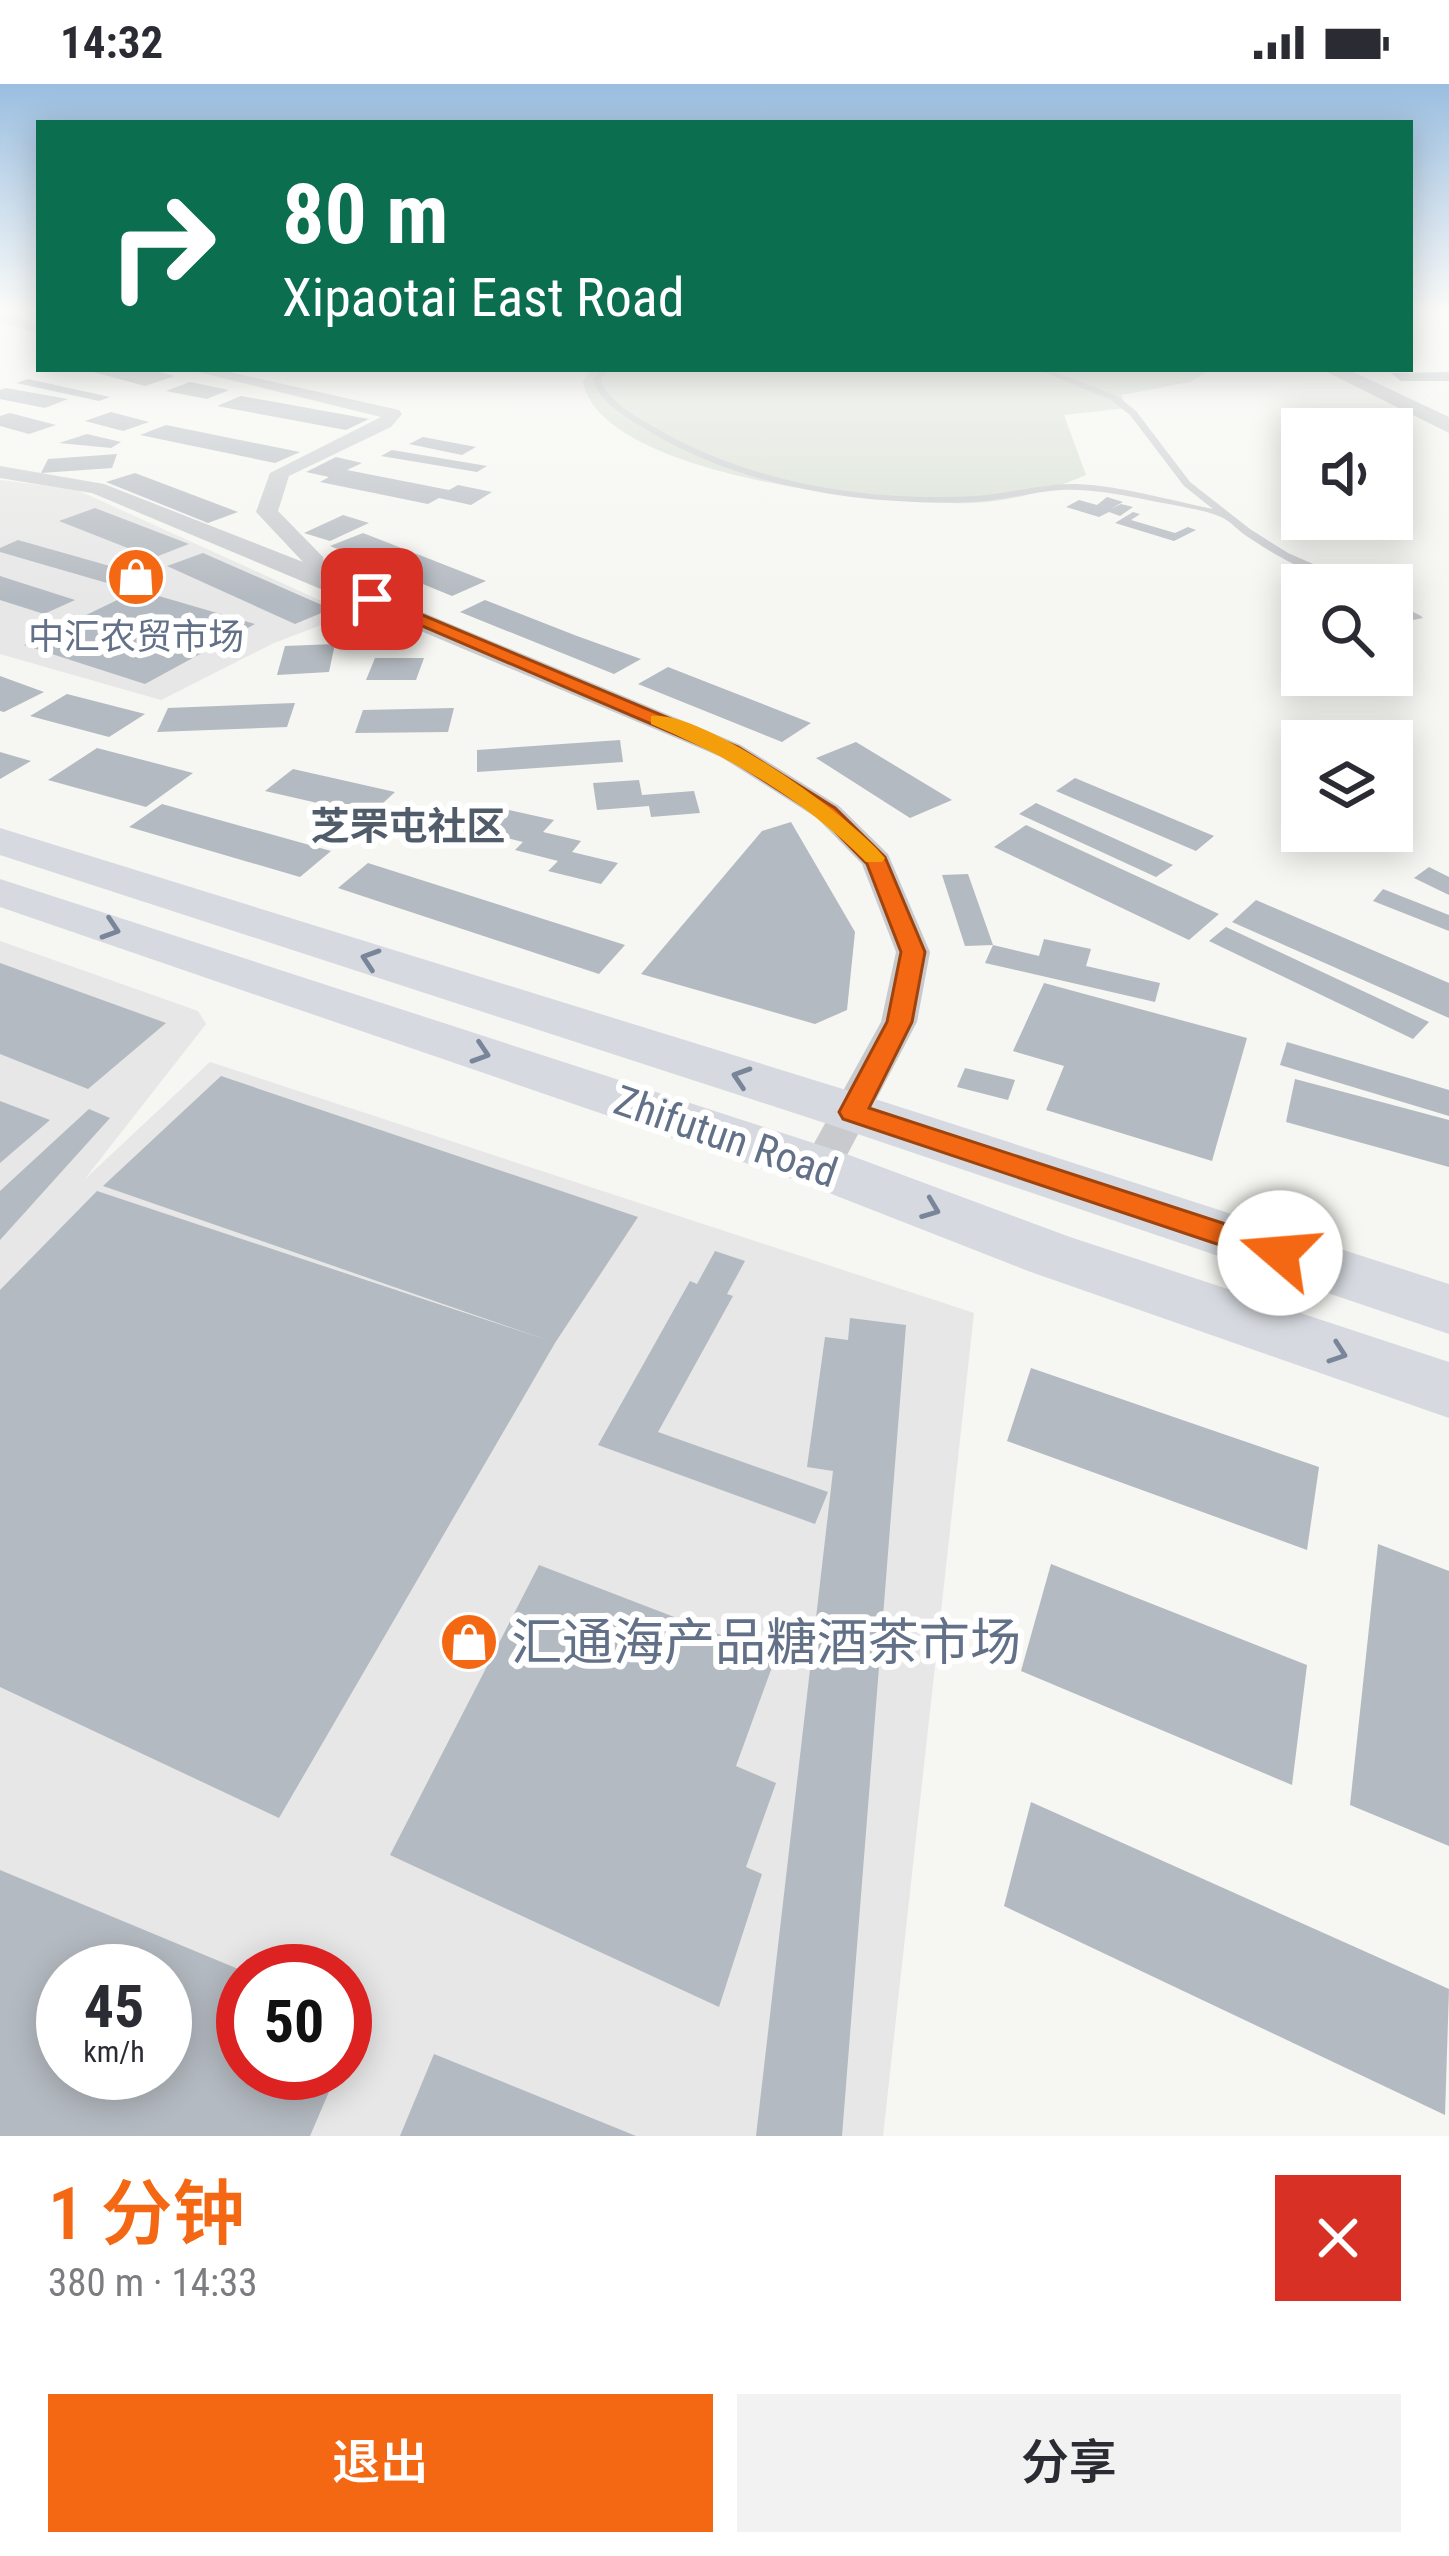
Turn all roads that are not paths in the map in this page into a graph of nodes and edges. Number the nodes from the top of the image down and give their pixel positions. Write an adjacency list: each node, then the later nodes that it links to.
1 (365, 408): 9 (street)
2 (623, 408): 7 (lane)
3 (1126, 408): 7 (lane)
4 (1411, 408): 5 (street)
5 (1449, 426)
6 (0, 472): 9 (street)
7 (1226, 515): 8 (lane)
8 (1306, 564)
9 (315, 575): 14 (street)
10 (1413, 616): 11 (lane)
11 (1417, 618)
12 (0, 841): 14 (main road, Zhifutun Road, one-way to 12)
13 (0, 892): 15 (main road, Zhifutun Road, one-way to 15)
14 (853, 1112): 15 (street); 16 (main road, Zhifutun Road)
15 (821, 1167): 17 (main road, Zhifutun Road, one-way to 17)
16 (1449, 1309)
17 (1449, 1390)

